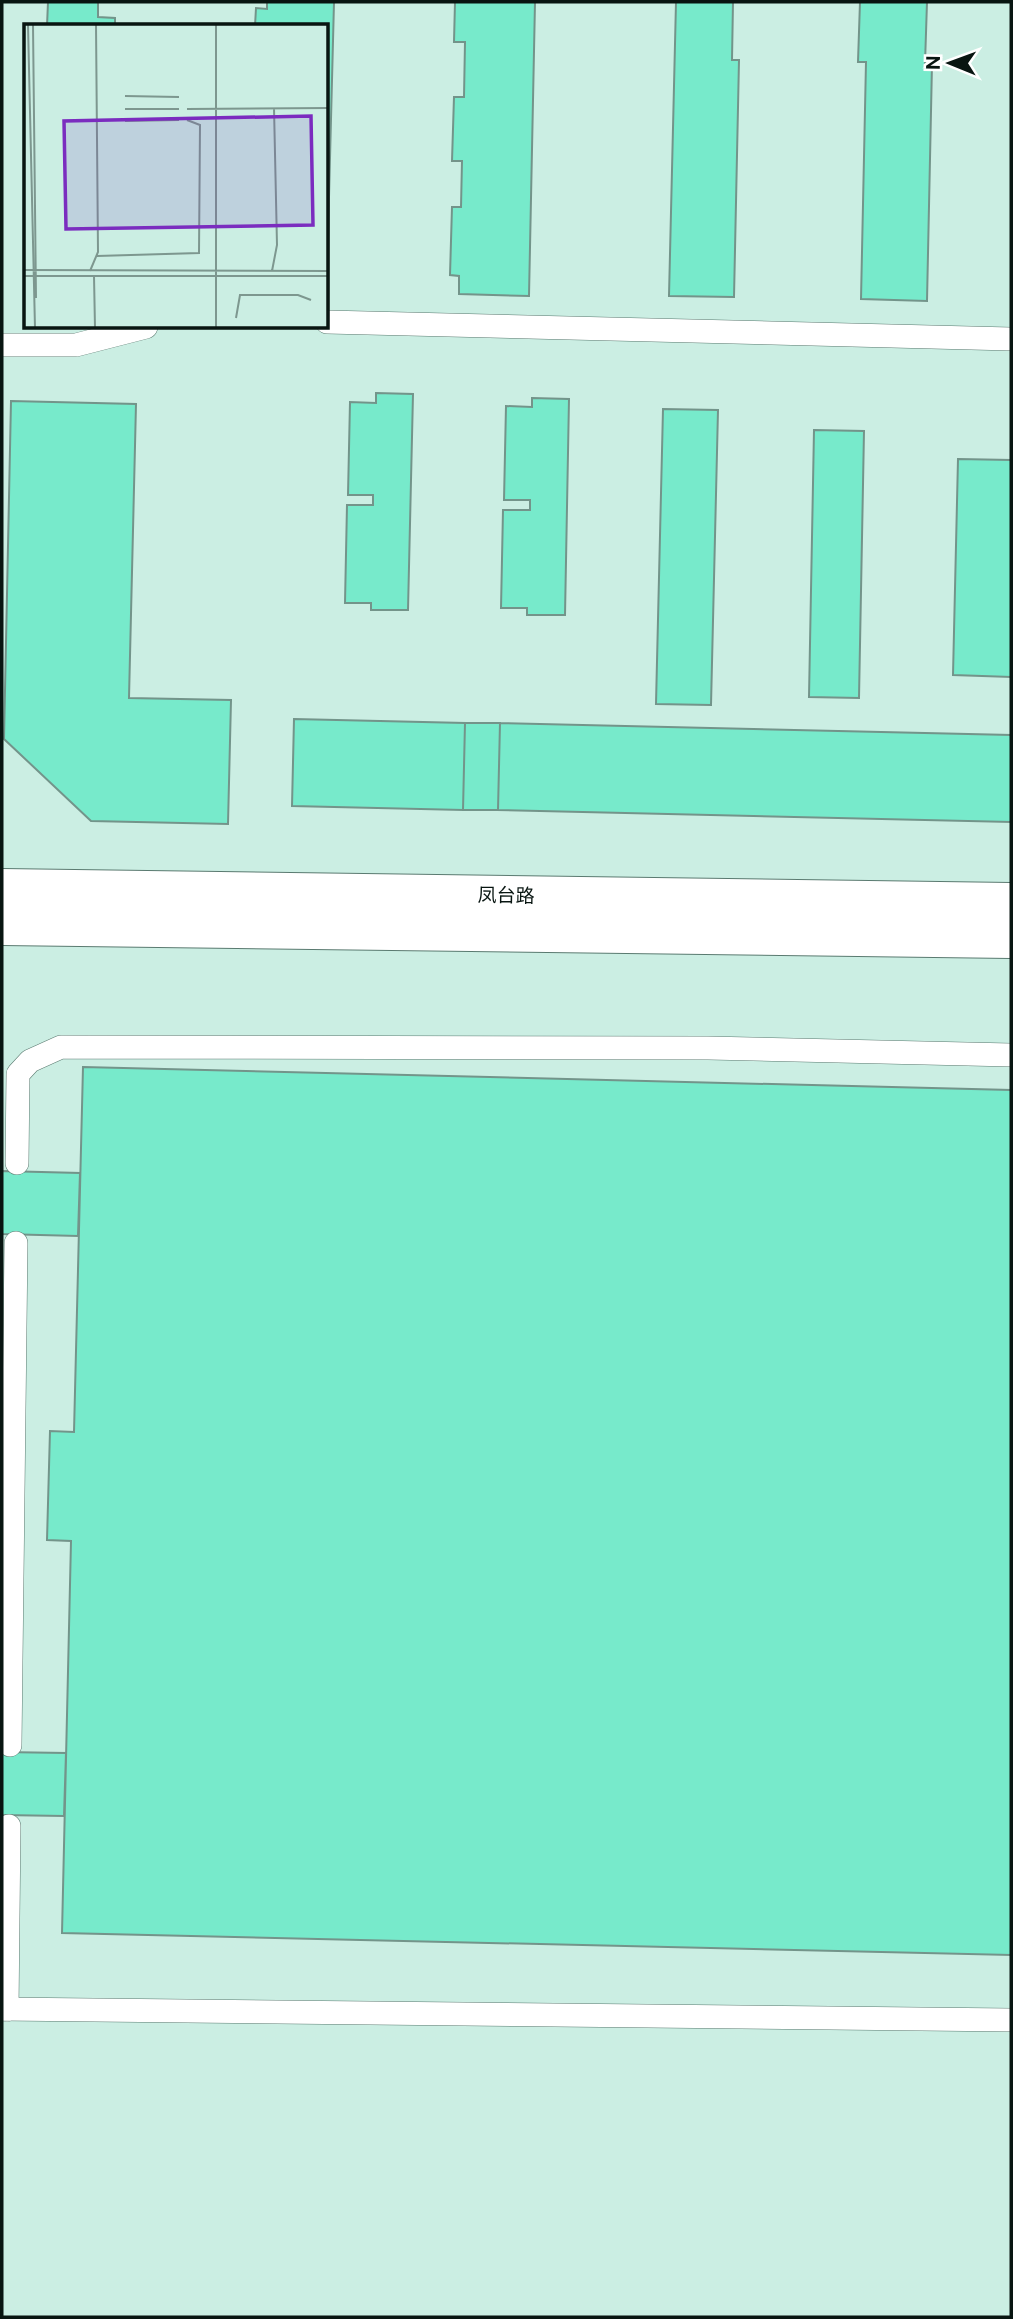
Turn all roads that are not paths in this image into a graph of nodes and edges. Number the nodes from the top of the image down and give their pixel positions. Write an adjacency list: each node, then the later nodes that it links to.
1 (329, 322): 3 (lane)
2 (138, 329): 4 (lane)
3 (1011, 339)
4 (2, 345)
5 (2, 888): 6 (street, 凤台路)
6 (1011, 902)
7 (2, 926): 8 (street, 凤台路)
8 (1011, 939)
9 (1011, 1055): 10 (lane)
10 (17, 1163)
11 (16, 1243): 12 (lane)
12 (7, 1530): 13 (lane)
13 (10, 1745)
14 (9, 1826): 15 (lane)
15 (4, 2010): 16 (lane)
16 (1011, 2020)

